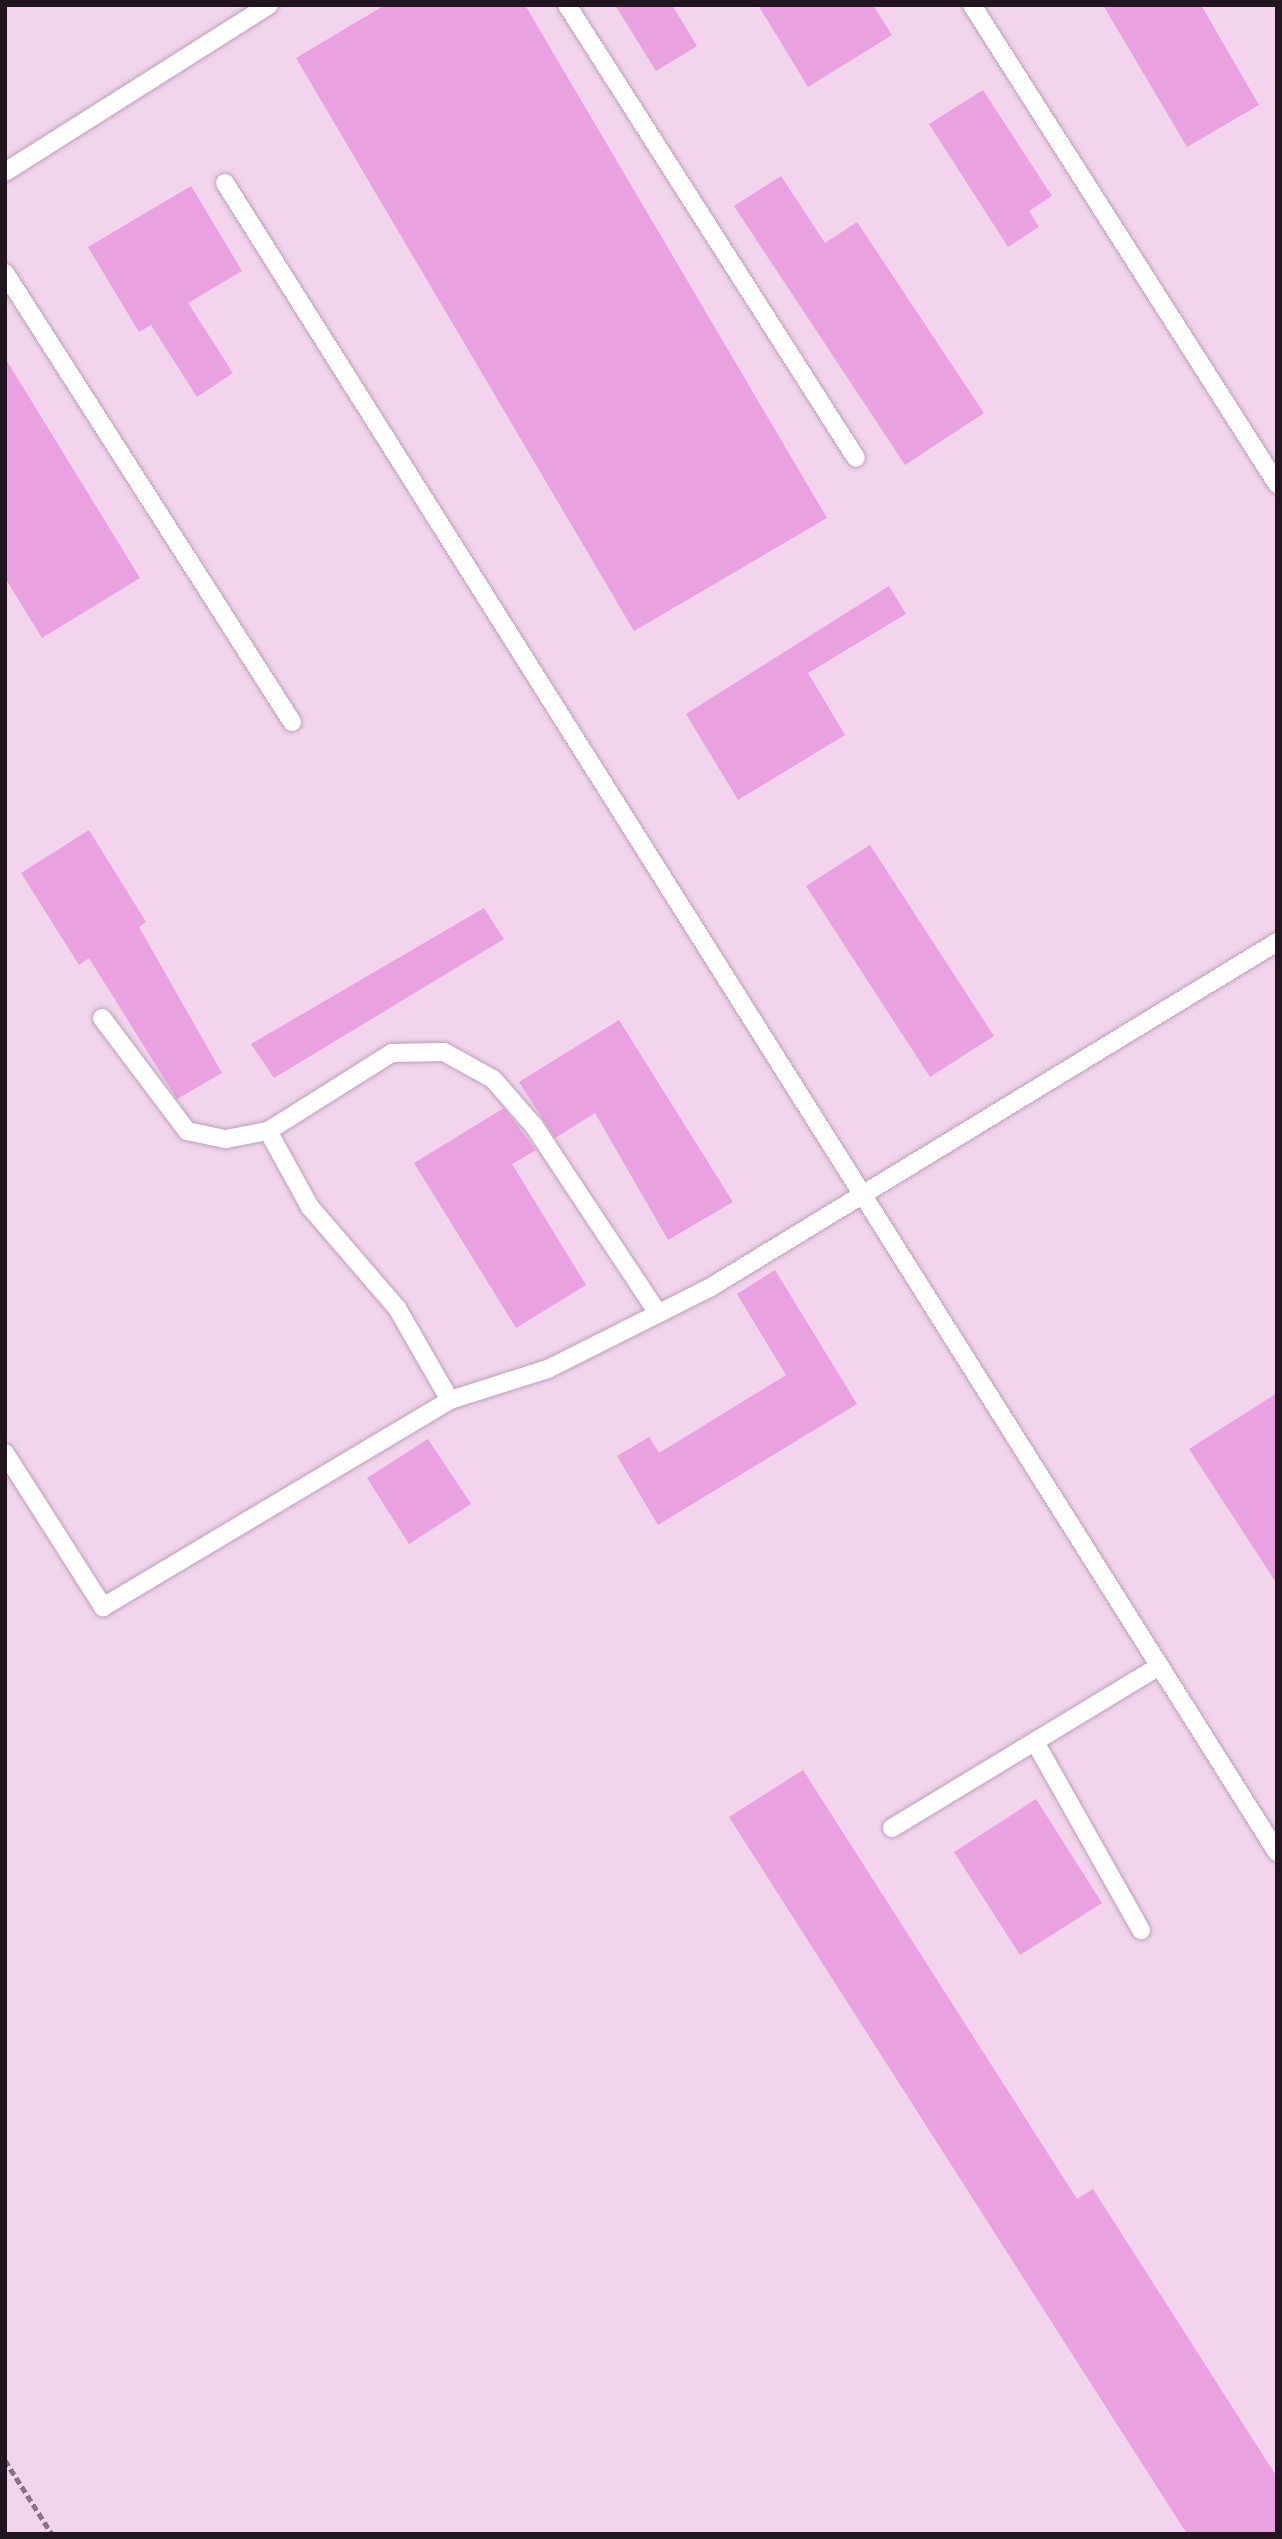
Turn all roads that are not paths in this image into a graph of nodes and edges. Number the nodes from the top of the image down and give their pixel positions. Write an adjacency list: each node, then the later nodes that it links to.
1 (269, 5): 4 (lane)
2 (567, 5): 7 (lane)
3 (972, 5): 8 (lane)
4 (5, 172)
5 (225, 183): 13 (lane)
6 (5, 274): 9 (lane)
7 (856, 458)
8 (1277, 484)
9 (292, 722)
10 (1277, 942): 13 (lane)
11 (102, 1018): 12 (lane)
12 (268, 1131): 14 (lane); 15 (lane)
13 (866, 1197): 14 (lane); 17 (lane)
14 (657, 1313): 15 (lane)
15 (450, 1400): 16 (lane)
16 (7, 1458)
17 (1160, 1666): 18 (lane); 20 (lane)
18 (1035, 1742): 19 (lane); 21 (lane)
19 (892, 1828)
20 (1277, 1852)
21 (1141, 1930)

